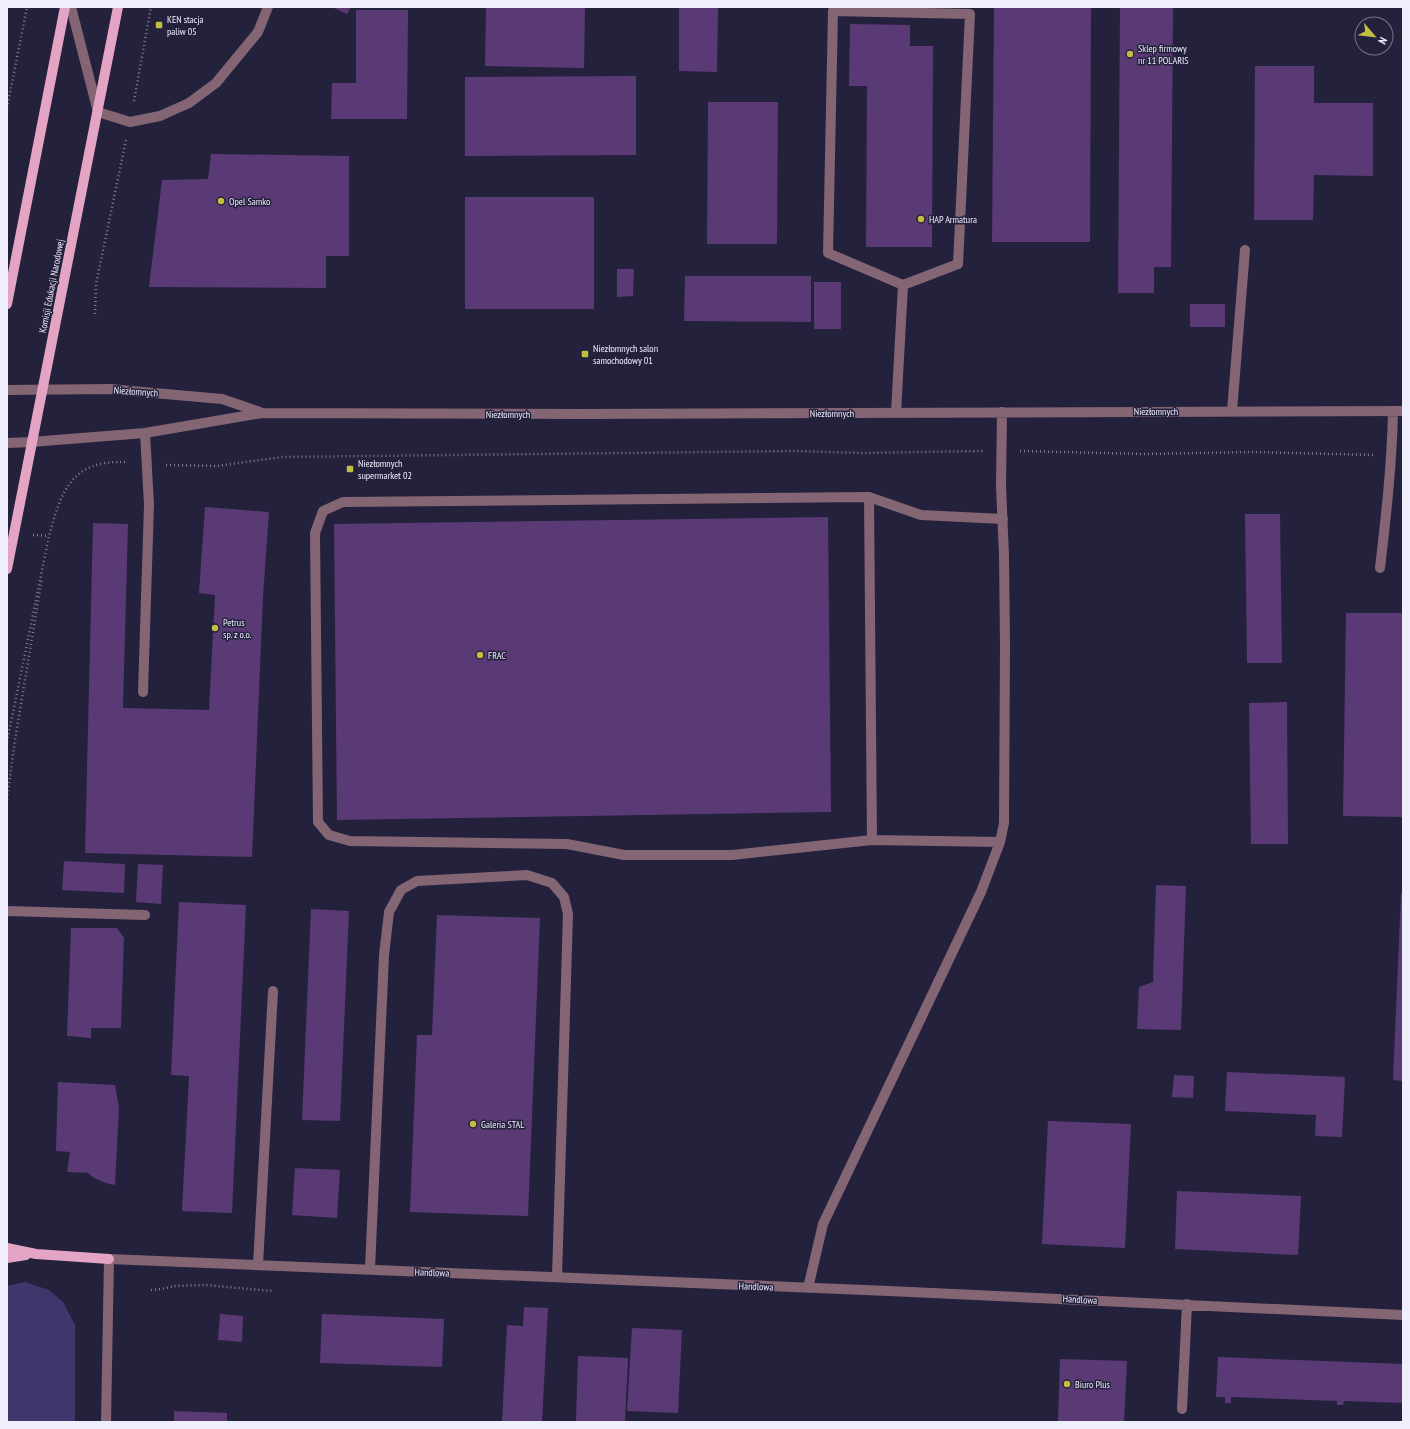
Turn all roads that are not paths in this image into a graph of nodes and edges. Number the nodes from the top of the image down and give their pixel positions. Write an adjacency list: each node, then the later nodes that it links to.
1 (65, 7): 8 (main road)
2 (71, 7): 5 (street)
3 (118, 7): 5 (main road, Komisji Edukacji Narodowej)
4 (268, 7): 5 (street)
5 (98, 112): 10 (main road, Komisji Edukacji Narodowej)
6 (1245, 250): 11 (street)
7 (903, 285): 7 (street); 15 (street)
8 (7, 304)
9 (7, 390): 10 (street, Niezłomnych)
10 (42, 390): 14 (street, Niezłomnych); 17 (main road, Komisji Edukacji Narodowej)
11 (1232, 411): 12 (street, Niezłomnych); 13 (street, Niezłomnych)
12 (1398, 411): 21 (street)
13 (1002, 412): 15 (street, Niezłomnych); 20 (street)
14 (262, 413): 15 (street, Niezłomnych); 16 (street, Niezłomnych)
15 (896, 413)
16 (145, 433): 17 (street, Niezłomnych); 23 (street)
17 (31, 442): 18 (street, Niezłomnych); 22 (main road, Komisji Edukacji Narodowej)
18 (7, 443)
19 (869, 497): 20 (street); 24 (street); 24 (street)
20 (1003, 519): 25 (street)
21 (1380, 568)
22 (7, 569)
23 (143, 692)
24 (872, 840): 25 (street)
25 (1000, 842): 36 (street)
26 (7, 911): 27 (street)
27 (145, 915)
28 (273, 991): 33 (street)
29 (7, 1248): 30 (main road)
30 (36, 1254): 31 (main road); 32 (main road)
31 (7, 1258)
32 (109, 1259): 33 (street, Handlowa); 40 (street)
33 (258, 1265): 34 (street, Handlowa)
34 (370, 1269): 35 (street, Handlowa); 35 (street)
35 (557, 1277): 36 (street, Handlowa)
36 (808, 1288): 37 (street, Handlowa)
37 (1187, 1304): 38 (street, Handlowa); 39 (street)
38 (1403, 1315)
39 (1182, 1409)
40 (106, 1422)

